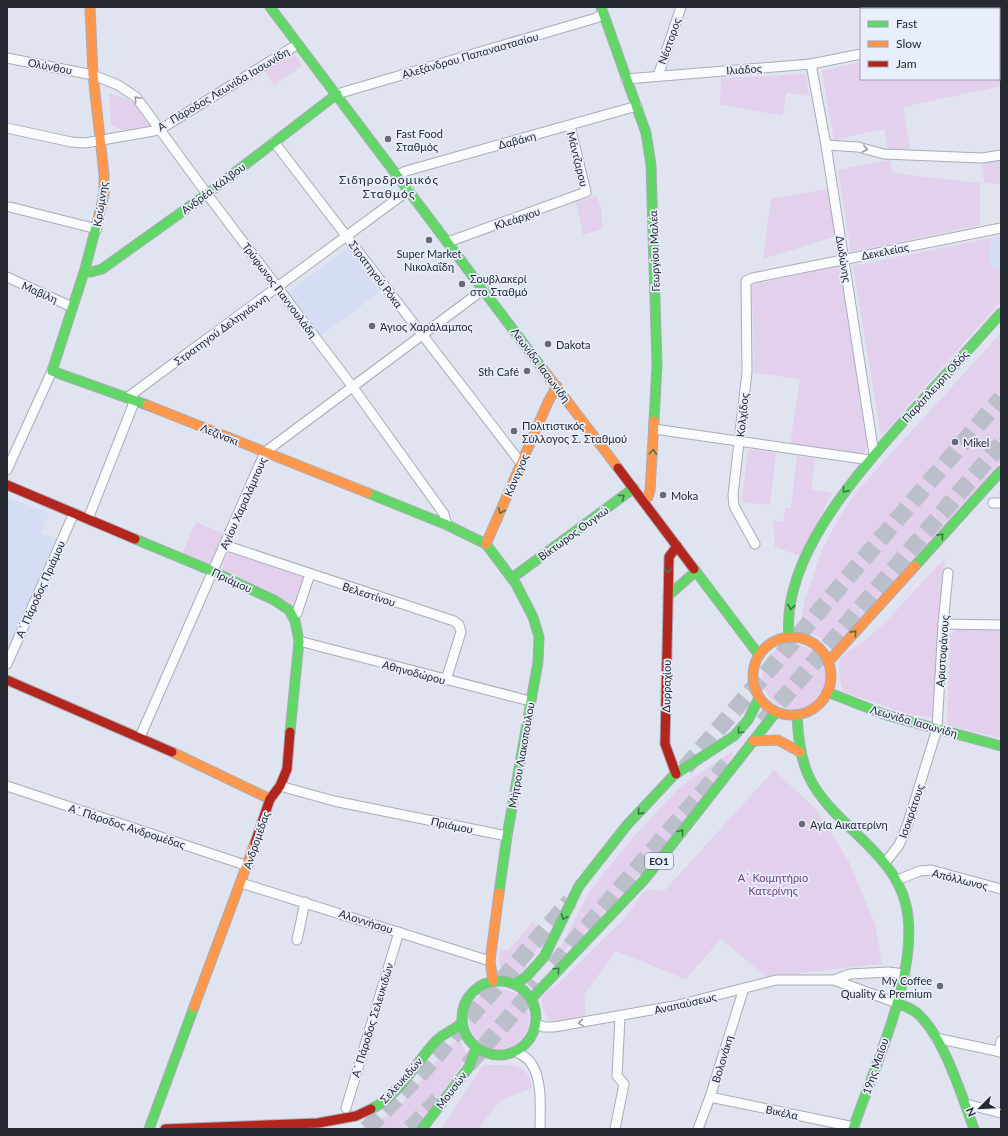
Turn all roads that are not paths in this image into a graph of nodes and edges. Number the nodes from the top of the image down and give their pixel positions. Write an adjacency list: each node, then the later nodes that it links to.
1 (90, 7): 12 (street, Κρώμνης)
2 (266, 7): 7 (street)
3 (270, 7): 7 (street)
4 (274, 7): 7 (street)
5 (681, 7): 13 (street, Νέστορος)
6 (602, 11): 14 (street, Γεωργίου Μαλέα); 15 (street, Αλεξάνδρου Παπαναστασίου)
7 (278, 18): 8 (street, Λεωνίδα Ιασωνίδη)
8 (298, 44): 15 (street, Λεωνίδα Ιασωνίδη); 19 (street, Α΄ Πάροδος Λεωνίδα Ιασωνίδη)
9 (860, 54): 11 (street, Ιλιάδος)
10 (7, 58): 12 (street, Ολύνθου)
11 (811, 64): 13 (street, Ιλιάδος); 22 (street, Δωδώνης)
12 (93, 75): 19 (street, Τρύφωνος Γιαννουλάδη, one-way to 12); 20 (street, Κρώμνης)
13 (658, 76): 14 (street, Ιλιάδος)
14 (626, 79): 16 (street, Γεωργίου Μαλέα)
15 (337, 94): 21 (street, Ανδρέα Κάλβου); 24 (street, Λεωνίδα Ιασωνίδη)
16 (637, 106): 17 (street, Δαβάκη); 46 (street, Γεωργίου Μαλέα)
17 (570, 126): 24 (street, Δαβάκη); 26 (street, Μάντζαρου)
18 (7, 128): 20 (street, Α΄ Πάροδος Λεωνίδα Ιασωνίδη)
19 (159, 130): 20 (street, Α΄ Πάροδος Λεωνίδα Ιασωνίδη); 27 (street, Τρύφωνος Γιαννουλάδη)
20 (101, 142): 30 (street, Κρώμνης)
21 (274, 142): 27 (street, Ανδρέα Κάλβου); 31 (street, Στρατηγού Ρόκα)
22 (826, 145): 23 (street, one-way to 23); 33 (street, Δωδώνης)
23 (1001, 155)
24 (398, 175): 25 (street, Λεωνίδα Ιασωνίδη)
25 (409, 190): 31 (street, Στρατηγού Δεληγιάννη); 32 (street, Λεωνίδα Ιασωνίδη)
26 (586, 192): 32 (street, Κλεάρχου)
27 (207, 194): 34 (street, Ανδρέα Κάλβου); 37 (street, Τρύφωνος Γιαννουλάδη)
28 (10, 206): 30 (street)
29 (1001, 228): 33 (street, Δεκελείας)
30 (96, 229): 34 (street, Κρώμνης)
31 (347, 236): 37 (street, Στρατηγού Δεληγιάννη); 41 (street, Στρατηγού Ρόκα)
32 (448, 242): 38 (street, Λεωνίδα Ιασωνίδη)
33 (844, 259): 36 (street, Δεκελείας); 49 (street, Δωδώνης)
34 (85, 271): 39 (street, Κρώμνης)
35 (7, 277): 39 (street, Μαβίλη)
36 (746, 281): 47 (street, Κολχίδος)
37 (278, 288): 43 (street, Τρύφωνος Γιαννουλάδη); 45 (street, Στρατηγού Δεληγιάννη)
38 (484, 289): 41 (street, Αγίου Χαραλάμπους); 44 (street, Λεωνίδα Ιασωνίδη)
39 (72, 307): 42 (street, Κρώμνης)
40 (1001, 313): 49 (street, Παράπλευρη Οδός)
41 (422, 334): 43 (street, Αγίου Χαραλάμπους); 50 (street, Στρατηγού Ρόκα)
42 (52, 371): 45 (street, Λεζίνσκι); 51 (street)
43 (352, 386): 48 (street, Αγίου Χαραλάμπους); 58 (street, Τρύφωνος Γιαννουλάδη)
44 (557, 386): 50 (street, Κάνιγγος); 54 (street, Λεωνίδα Ιασωνίδη)
45 (132, 398): 48 (street, Λεζίνσκι); 57 (street)
46 (654, 429): 47 (street); 55 (street, Γεωργίου Μαλέα, one-way to 46)
47 (740, 442): 49 (street); 60 (street, Κολχίδος)
48 (265, 452): 58 (street, Λεζίνσκι); 61 (street, Αγίου Χαραλάμπους)
49 (872, 457): 72 (street, Παράπλευρη Οδός, one-way to 72)
50 (521, 463): 59 (street, Κάνιγγος, one-way to 59)
51 (7, 470)
52 (1001, 471): 75 (street, one-way to 52)
53 (7, 485): 56 (street, Πριάμου)
54 (634, 488): 55 (street, Λεωνίδα Ιασωνίδη); 67 (street, Βίκτωρος Ουγκώ, one-way to 54)
55 (643, 500): 62 (street, Λεωνίδα Ιασωνίδη)
56 (74, 513): 57 (street, Πριάμου); 76 (street, Α΄ Πάροδος Πριάμου)
57 (88, 519): 63 (street, Πριάμου)
58 (447, 525): 59 (street, Λεζίνσκι)
59 (486, 544): 67 (street, Μήτρου Λιακοπούλου)
60 (755, 544)
61 (224, 545): 63 (street, Αγίου Χαραλάμπους); 66 (street, Βελεστίνου)
62 (677, 546): 64 (street, Λεωνίδα Ιασωνίδη); 68 (street, Δυρραχίου, one-way to 68)
63 (212, 571): 69 (street, Πριάμου); 85 (street, Αγίου Χαραλάμπους)
64 (696, 571): 68 (street); 74 (street, Λεωνίδα Ιασωνίδη)
65 (948, 572): 70 (street, Αριστοφάνους)
66 (310, 574): 69 (street); 78 (street, Βελεστίνου)
67 (512, 578): 81 (street, Μήτρου Λιακοπούλου)
68 (668, 596): 89 (street, Δυρραχίου)
69 (292, 616): 73 (street, Πριάμου)
70 (943, 624): 71 (street); 84 (street, Αριστοφάνους)
71 (1001, 625)
72 (789, 637): 74 (street); 75 (street)
73 (299, 641): 78 (street, Αθηνοδώρου); 91 (street, Πριάμου)
74 (759, 655): 80 (street)
75 (828, 662): 79 (street)
76 (7, 664)
77 (7, 680): 85 (street, Ανδρομέδας)
78 (446, 680): 81 (street, Αθηνοδώρου)
79 (828, 692): 83 (street); 84 (street, Λεωνίδα Ιασωνίδη)
80 (759, 698): 82 (street); 89 (street, one-way to 89)
81 (530, 701): 93 (street, Μήτρου Λιακοπούλου)
82 (776, 712): 83 (street); 86 (street, ΕΟ1)
83 (796, 715): 88 (street)
84 (937, 729): 87 (street, Λεωνίδα Ιασωνίδη); 94 (street, Ισοκράτους)
85 (140, 737): 92 (street, Ανδρομέδας)
86 (753, 742): 88 (street); 108 (street, ΕΟ1, one-way to 86)
87 (1001, 746)
88 (800, 752): 94 (street)
89 (676, 774): 106 (street, one-way to 106)
90 (7, 786): 95 (street, Α΄ Πάροδος Ανδρομέδας)
91 (280, 786): 92 (street, Πριάμου); 93 (street, Πριάμου)
92 (270, 799): 95 (street, Ανδρομέδας)
93 (507, 836): 102 (street, Μήτρου Λιακοπούλου)
94 (885, 863): 96 (street)
95 (248, 866): 97 (street, Ανδρομέδας)
96 (897, 880): 98 (street, Απόλλωνος); 103 (street)
97 (241, 883): 99 (street, Αλοννήσου); 123 (street, Ανδρομέδας)
98 (1001, 889)
99 (305, 902): 100 (street, Αλοννήσου); 101 (street)
100 (399, 932): 102 (street, Αλοννήσου); 120 (street, Α΄ Πάροδος Σελευκιδών)
101 (297, 940)
102 (490, 961): 105 (street, Μήτρου Λιακοπούλου)
103 (905, 974): 104 (street, Αναπαύσεως); 109 (street)
104 (834, 980): 107 (street, Αναπαύσεως); 109 (street, Αναπαύσεως)
105 (493, 981): 106 (street); 111 (street)
106 (514, 984): 108 (street)
107 (744, 988): 110 (street, Αναπαύσεως); 118 (street, Βολονάκη)
108 (531, 999): 112 (street)
109 (897, 1003): 113 (street, Αναπαύσεως); 122 (street, 19ης Μαΐου)
110 (620, 1017): 112 (street, Αναπαύσεως, one-way to 112); 127 (street)
111 (462, 1024): 115 (street); 124 (street, Σελευκιδών)
112 (536, 1024): 116 (street)
113 (936, 1038): 117 (street); 119 (street, Αναπαύσεως)
114 (1001, 1041): 117 (street)
115 (476, 1048): 116 (street); 125 (street, Μουσών)
116 (516, 1051): 126 (street)
117 (1000, 1052)
118 (710, 1097): 122 (street, Βικέλα); 128 (street, Βολονάκη)
119 (966, 1104): 121 (street); 129 (street, Αναπαύσεως)
120 (346, 1108)
121 (1001, 1113)
122 (853, 1128)
123 (149, 1129)
124 (165, 1129)
125 (422, 1129)
126 (540, 1129)
127 (615, 1129)
128 (698, 1129)
129 (974, 1129)

